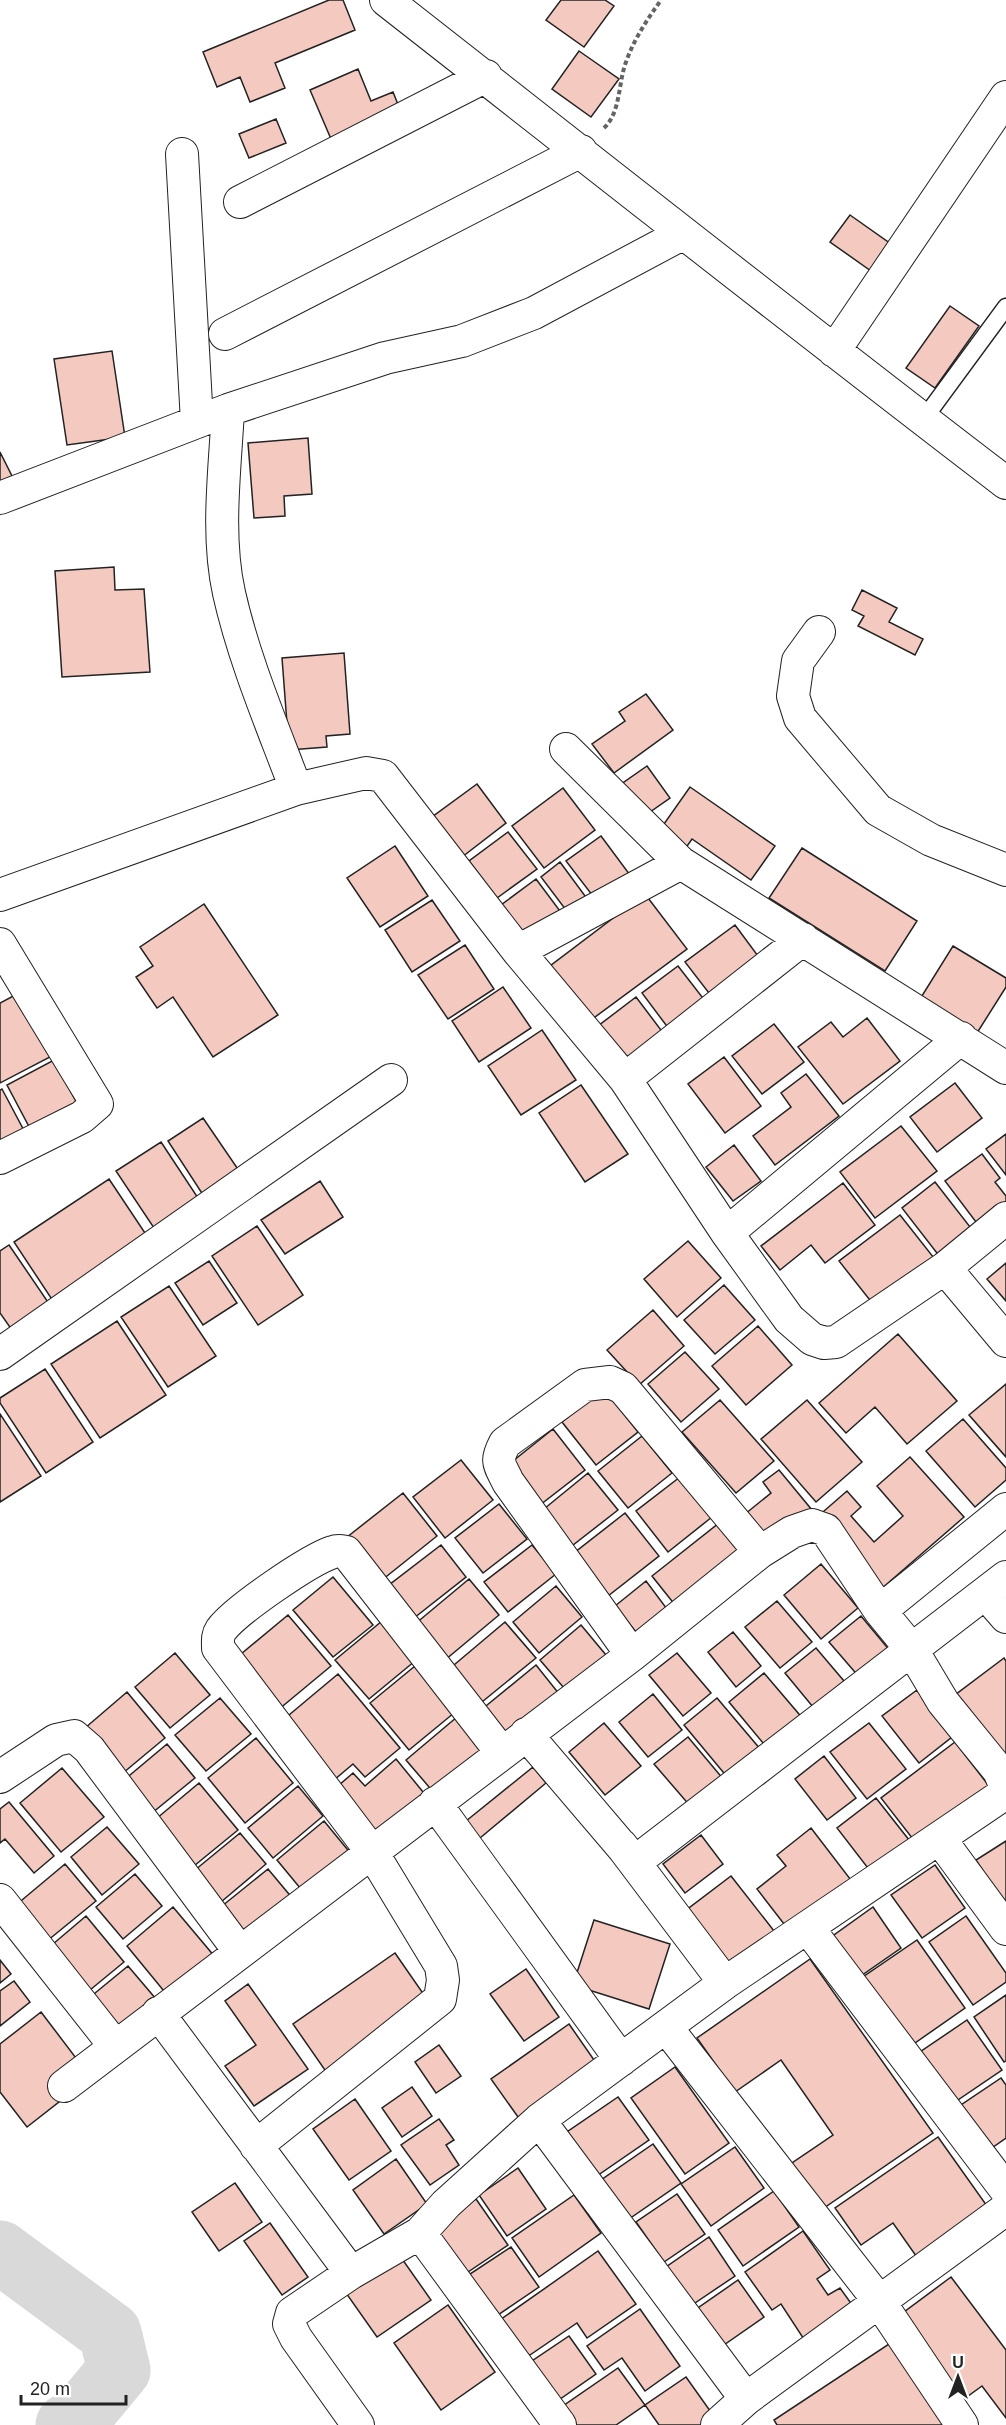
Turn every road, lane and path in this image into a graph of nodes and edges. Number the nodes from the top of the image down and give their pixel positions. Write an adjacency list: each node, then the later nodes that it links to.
1 (386, 0): 3 (street)
2 (662, 0): 5 (path)
3 (486, 76): 5 (street); 7 (street)
4 (1006, 97): 11 (street)
5 (581, 151): 8 (street); 10 (street)
6 (182, 153): 14 (street)
7 (240, 202)
8 (682, 234): 11 (street); 12 (street)
9 (1006, 307): 13 (lane)
10 (225, 334)
11 (834, 351): 13 (street)
12 (228, 410): 14 (street); 19 (street)
13 (923, 420): 15 (street)
14 (197, 422): 16 (street)
15 (1006, 483)
16 (0, 498)
17 (819, 632): 21 (street)
18 (566, 749): 20 (street)
19 (296, 789): 22 (street); 25 (street)
20 (681, 863): 23 (street); 25 (street)
21 (1006, 870)
22 (0, 894)
23 (803, 939): 26 (street); 28 (street)
24 (0, 944): 30 (street)
25 (518, 951): 28 (street)
26 (961, 1038): 27 (street); 32 (street)
27 (1006, 1068)
28 (625, 1079): 32 (street)
29 (392, 1080): 35 (street)
30 (0, 1158)
31 (1006, 1218): 33 (street)
32 (727, 1233): 33 (street)
33 (945, 1268): 34 (street)
34 (1006, 1341)
35 (0, 1354)
36 (1006, 1509): 39 (street)
37 (760, 1552): 39 (street); 41 (street); 41 (street)
38 (999, 1596): 40 (street)
39 (880, 1611): 40 (street)
40 (912, 1650): 46 (street); 47 (street)
41 (632, 1655): 42 (street)
42 (526, 1734): 43 (street); 46 (street)
43 (502, 1753): 45 (street); 48 (street)
44 (0, 1778): 52 (street)
45 (435, 1803): 48 (street); 57 (street)
46 (615, 1838): 53 (street)
47 (940, 1839): 50 (street); 51 (street)
48 (372, 1852): 52 (street); 60 (street)
49 (0, 1900): 56 (street)
50 (808, 1928): 53 (street); 61 (street)
51 (1006, 1929)
52 (240, 1952): 54 (street)
53 (725, 1983): 55 (street)
54 (158, 2013): 56 (street); 60 (street)
55 (666, 2027): 57 (street); 65 (street)
56 (115, 2046): 58 (street)
57 (621, 2060): 59 (street)
58 (64, 2086)
59 (539, 2120): 63 (street); 66 (street)
60 (256, 2146): 64 (street)
61 (1006, 2190)
62 (1006, 2209): 65 (street)
63 (420, 2233): 64 (street); 68 (street)
64 (351, 2273): 67 (street)
65 (879, 2301): 66 (street); 70 (street)
66 (746, 2399): 69 (street)
67 (358, 2425)
68 (560, 2425)
69 (717, 2425)
70 (962, 2425)

